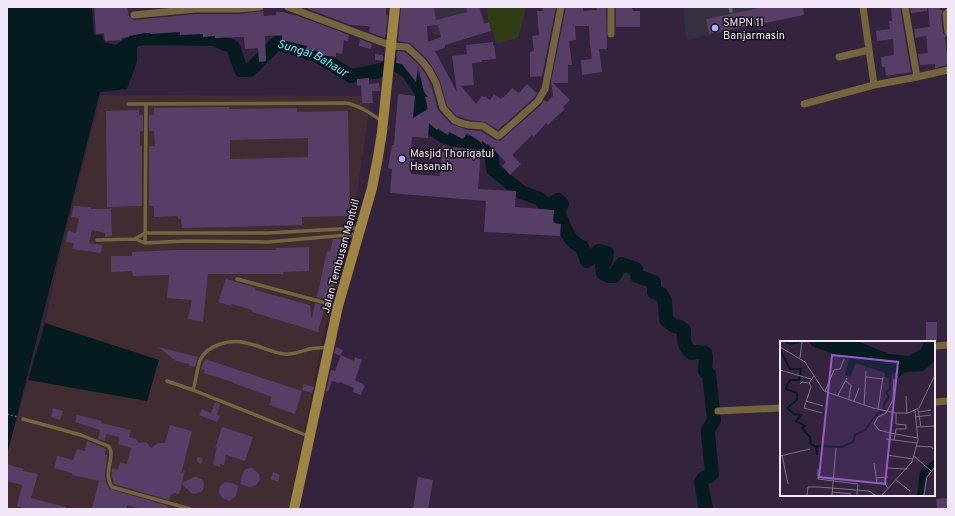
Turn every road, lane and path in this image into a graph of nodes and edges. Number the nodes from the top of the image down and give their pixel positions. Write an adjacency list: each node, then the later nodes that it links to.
1 (260, 7): 9 (street)
2 (288, 7): 12 (street)
3 (395, 7): 12 (street, Jalan Tembusan Mantuil)
4 (561, 7): 12 (street)
5 (611, 7): 11 (street)
6 (863, 7): 13 (street)
7 (905, 7): 16 (street)
8 (946, 11): 10 (street)
9 (134, 15)
10 (948, 32)
11 (611, 34)
12 (392, 46): 21 (street, Jalan Tembusan Mantuil)
13 (869, 50): 14 (street); 17 (street)
14 (839, 57)
15 (948, 70): 16 (street)
16 (917, 78): 17 (street)
17 (874, 85): 20 (street)
18 (128, 104): 19 (lane)
19 (146, 104): 21 (lane); 25 (lane)
20 (804, 104)
21 (384, 122): 22 (street, Jalan Tembusan Mantuil)
22 (359, 231): 24 (lane); 29 (lane); 32 (street, Jalan Tembusan Mantuil)
23 (185, 232): 24 (lane); 25 (lane); 28 (lane)
24 (268, 232): 29 (lane)
25 (145, 233): 26 (lane); 30 (lane)
26 (135, 239): 27 (lane); 30 (lane)
27 (97, 240)
28 (185, 241): 29 (lane); 30 (lane)
29 (268, 242)
30 (145, 244)
31 (237, 279): 32 (lane)
32 (338, 306): 35 (street, Jalan Tembusan Mantuil)
33 (948, 345): 34 (street)
34 (935, 346)
35 (329, 347): 37 (lane); 44 (street, Jalan Tembusan Mantuil)
36 (167, 381): 37 (lane)
37 (193, 390): 44 (lane)
38 (935, 402): 39 (street)
39 (948, 402)
40 (780, 408): 41 (street)
41 (718, 411)
42 (7, 414): 43 (path)
43 (23, 419): 45 (lane)
44 (309, 436): 46 (street, Jalan Tembusan Mantuil)
45 (190, 509)
46 (294, 509)

